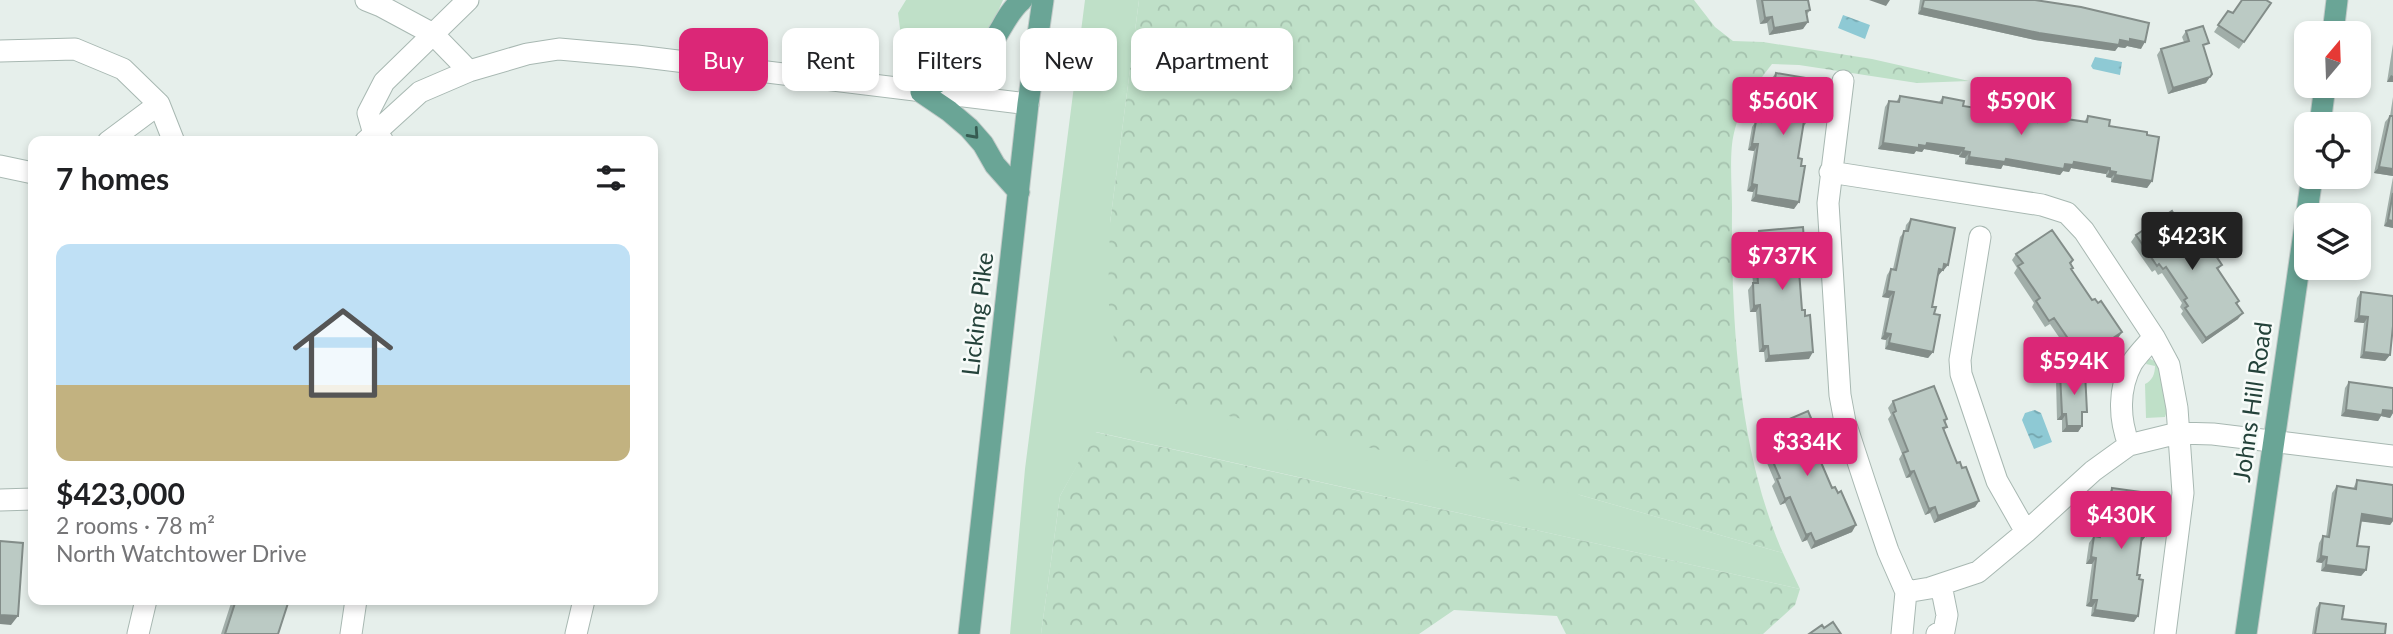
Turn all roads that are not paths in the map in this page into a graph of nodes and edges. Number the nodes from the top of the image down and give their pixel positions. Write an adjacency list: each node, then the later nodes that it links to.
1 (366, 0): 7 (street)
2 (468, 0): 7 (street)
3 (1022, 0): 11 (main road)
4 (1043, 0): 13 (main road, Licking Pike)
5 (2337, 0): 6 (main road)
6 (2334, 21)
7 (433, 34): 9 (street); 16 (street)
8 (1, 55): 12 (street)
9 (469, 71): 11 (street); 17 (street)
10 (1843, 80): 20 (street)
11 (921, 92): 13 (street); 22 (main road, one-way to 22)
12 (159, 104): 14 (street); 15 (street)
13 (1028, 104): 22 (main road, Licking Pike)
14 (116, 136)
15 (172, 136)
16 (374, 136)
17 (378, 136)
18 (0, 166): 19 (street)
19 (28, 172)
20 (1830, 172): 24 (street); 33 (street)
21 (2310, 189): 26 (main road, Johns Hill Road)
22 (1019, 192): 41 (main road, Licking Pike)
23 (1980, 237): 31 (street)
24 (2154, 337): 25 (street); 27 (street)
25 (2178, 433): 26 (street); 27 (street); 43 (street)
26 (2274, 440): 28 (street); 44 (main road, Johns Hill Road)
27 (2129, 445): 31 (street)
28 (2393, 456)
29 (28, 499): 30 (street)
30 (0, 500)
31 (2026, 532): 32 (street)
32 (1941, 585): 33 (street); 42 (street)
33 (1906, 592): 37 (street)
34 (144, 605): 38 (street)
35 (355, 605): 39 (street)
36 (583, 605): 40 (street)
37 (1909, 633)
38 (138, 634)
39 (351, 634)
40 (576, 634)
41 (969, 634)
42 (1937, 634)
43 (2165, 634)
44 (2246, 634)

